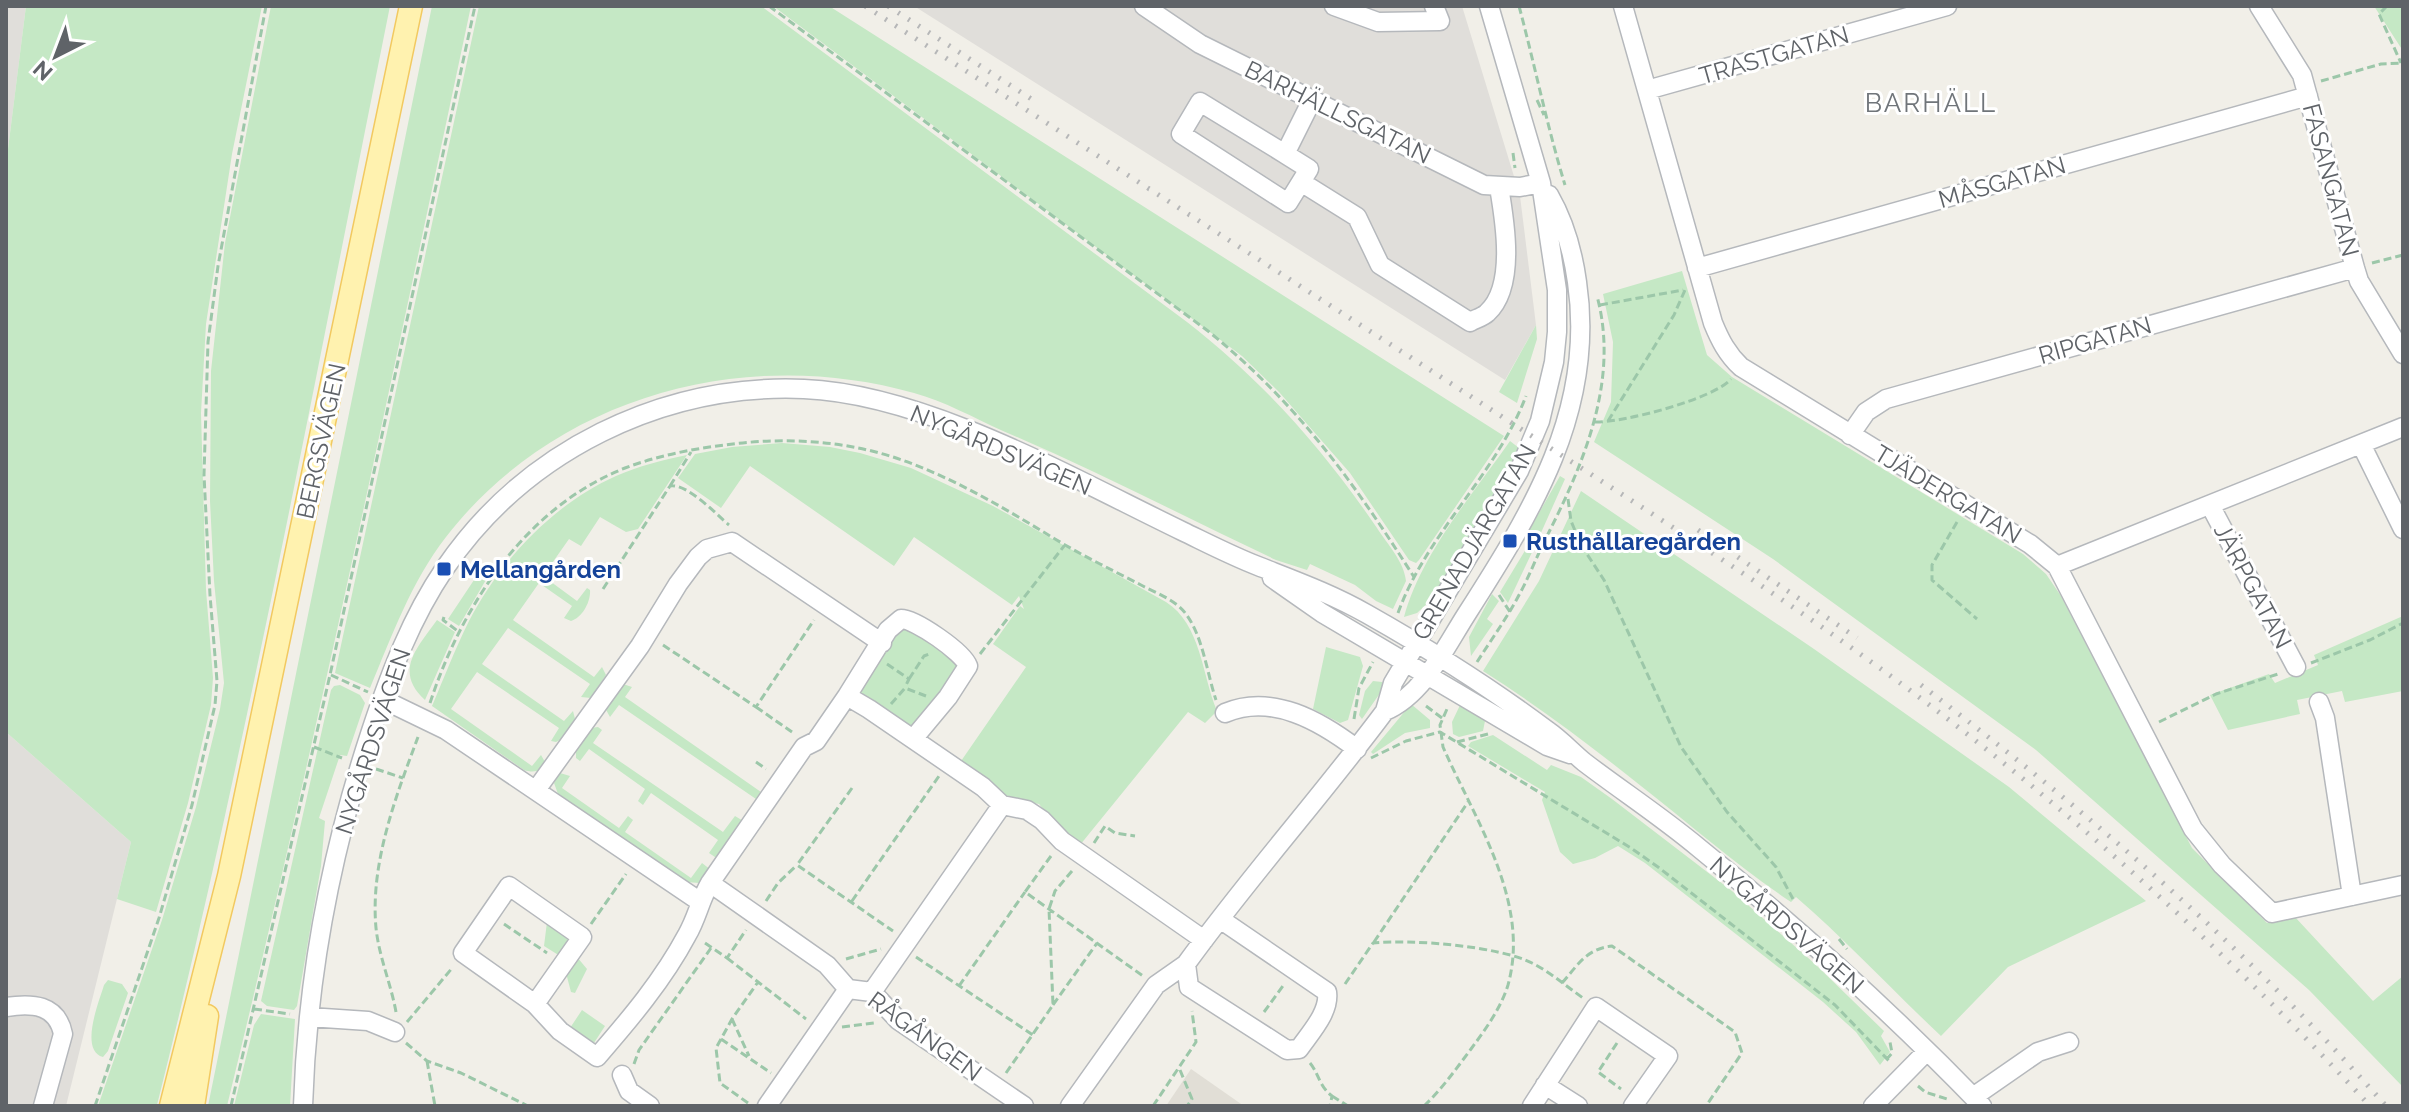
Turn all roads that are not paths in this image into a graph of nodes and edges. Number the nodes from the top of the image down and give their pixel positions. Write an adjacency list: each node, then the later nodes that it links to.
1 (411, 6): 42 (main road, BERGSVÄGEN)
2 (1144, 6): 11 (street, BARHÄLLSGATAN)
3 (1334, 6): 4 (street)
4 (1434, 6)
5 (1489, 6): 14 (street, GRENADJÄRGATAN)
6 (1623, 6): 9 (street, TJÄDERGATAN)
7 (1947, 6): 9 (street, TRASTGATAN)
8 (2259, 6): 10 (street, FASANGATAN)
9 (1647, 90): 17 (street, TJÄDERGATAN)
10 (2306, 90): 16 (street, FASANGATAN); 17 (street, MÅSGATAN)
11 (1312, 100): 12 (street); 15 (street, BARHÄLLSGATAN)
12 (1285, 154): 13 (street); 13 (street)
13 (1301, 182): 15 (street)
14 (1541, 183): 15 (street, BARHÄLLSGATAN); 26 (street, GRENADJÄRGATAN); 28 (street, GRENADJÄRGATAN)
15 (1499, 187)
16 (2355, 268): 18 (street, FASANGATAN); 20 (street, RIPGATAN)
17 (1695, 281): 20 (street, TJÄDERGATAN)
18 (2403, 354)
19 (2403, 427): 21 (street, JÄRPGATAN)
20 (1850, 435): 25 (street, TJÄDERGATAN)
21 (2361, 444): 22 (street, JÄRPGATAN); 23 (street)
22 (2210, 505): 25 (street, JÄRPGATAN); 30 (street, JÄRPGATAN)
23 (2403, 529)
24 (1254, 565): 26 (street, NYGÅRDSVÄGEN); 29 (street, NYGÅRDSVÄGEN); 33 (street, NYGÅRDSVÄGEN)
25 (2057, 566): 45 (street, TJÄDERGATAN)
26 (1416, 644): 28 (street, NYGÅRDSVÄGEN); 29 (street, GRENADJÄRGATAN)
27 (878, 649): 32 (street); 37 (street); 40 (street)
28 (1439, 658): 31 (street, GRENADJÄRGATAN); 39 (street, NYGÅRDSVÄGEN)
29 (1406, 662): 31 (street, NYGÅRDSVÄGEN); 35 (street)
30 (2296, 667)
31 (1427, 675): 35 (street); 39 (street, NYGÅRDSVÄGEN)
32 (847, 696): 37 (street); 43 (street)
33 (382, 699): 40 (street); 54 (street, NYGÅRDSVÄGEN)
34 (2319, 702): 45 (street)
35 (1385, 711): 38 (street)
36 (1225, 713): 38 (street)
37 (913, 739): 41 (street)
38 (1357, 749): 47 (street)
39 (1580, 758): 57 (street, NYGÅRDSVÄGEN)
40 (536, 790): 46 (street)
41 (1002, 805): 48 (street); 51 (street)
42 (229, 876): 63 (main road, BERGSVÄGEN); 64 (main road, BERGSVÄGEN)
43 (710, 883): 46 (street); 50 (street, RÅGÅNGEN)
44 (2403, 885): 45 (street, TJÄDERGATAN)
45 (2352, 896)
46 (699, 901): 52 (street)
47 (1220, 919): 48 (street); 49 (street)
48 (1204, 940): 49 (street)
49 (1186, 964): 69 (street)
50 (848, 989): 51 (street, RÅGÅNGEN); 67 (street)
51 (872, 992): 68 (street, RÅGÅNGEN)
52 (535, 1004): 52 (street)
53 (6, 1007): 62 (street)
54 (309, 1017): 55 (street); 65 (street, NYGÅRDSVÄGEN)
55 (395, 1032)
56 (2069, 1042): 60 (street)
57 (1927, 1051): 60 (street, NYGÅRDSVÄGEN); 72 (street)
58 (625, 1083): 66 (street)
59 (1545, 1085): 61 (street); 70 (street); 71 (street)
60 (1977, 1101)
61 (1636, 1103)
62 (43, 1106)
63 (171, 1106)
64 (193, 1106)
65 (303, 1106)
66 (650, 1106)
67 (767, 1106)
68 (1024, 1106)
69 (1070, 1106)
70 (1532, 1106)
71 (1578, 1106)
72 (1873, 1106)

